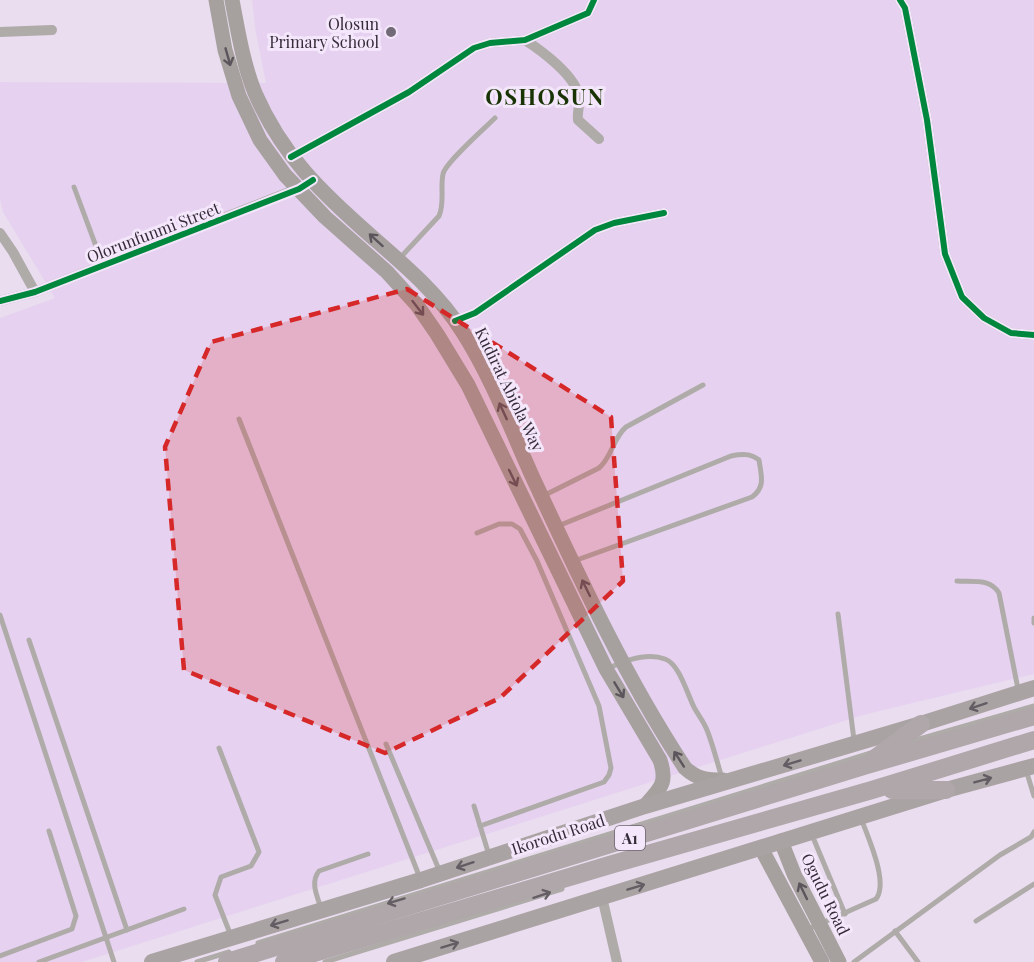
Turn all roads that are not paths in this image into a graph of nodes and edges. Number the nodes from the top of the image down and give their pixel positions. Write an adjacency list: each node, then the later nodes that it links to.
1 (216, 0): 13 (main road, one-way to 13)
2 (232, 0): 10 (main road, Kudirat Abiola Way)
3 (594, 0): 7 (street)
4 (900, 0): 21 (street)
5 (52, 30): 6 (street)
6 (0, 32)
7 (525, 40): 9 (street); 10 (street)
8 (495, 118): 16 (lane)
9 (599, 139)
10 (291, 157): 11 (main road, Kudirat Abiola Way)
11 (313, 180): 13 (street, Olorunfunmi Street); 16 (main road, Kudirat Abiola Way, one-way to 11)
12 (74, 186): 17 (lane)
13 (299, 189): 17 (street, Olorunfunmi Street); 35 (main road, one-way to 35)
14 (664, 213): 20 (street)
15 (0, 233): 18 (street)
16 (398, 260): 20 (main road, Kudirat Abiola Way)
17 (103, 265): 18 (street, Olorunfunmi Street)
18 (35, 292): 19 (street, Olorunfunmi Street)
19 (0, 301)
20 (455, 321): 24 (main road, Kudirat Abiola Way, one-way to 20)
21 (1034, 335)
22 (703, 385): 24 (lane)
23 (239, 419): 68 (lane)
24 (542, 497): 25 (main road, Kudirat Abiola Way)
25 (556, 526): 27 (main road, Kudirat Abiola Way); 27 (lane)
26 (477, 533): 58 (lane)
27 (573, 561): 34 (main road, Kudirat Abiola Way, one-way to 27)
28 (957, 581): 36 (lane)
29 (838, 614): 42 (lane)
30 (0, 615): 80 (lane)
31 (1034, 618): 32 (lane)
32 (1034, 623)
33 (29, 640): 77 (lane)
34 (622, 661): 35 (lane); 49 (main road, Kudirat Abiola Way, one-way to 34); 49 (lane)
35 (606, 669): 56 (main road, one-way to 56)
36 (1026, 690): 39 (main road, Ikorodu Road, one-way to 39)
37 (1034, 706): 43 (lane)
38 (1034, 716): 45 (highway, Ikorodu Road / A1)
39 (921, 724): 42 (main road, Ikorodu Road); 43 (highway)
40 (1034, 740): 52 (highway, A1)
41 (386, 744): 67 (lane)
42 (855, 744): 48 (main road, Ikorodu Road, one-way to 48)
43 (891, 746): 45 (highway); 82 (lane, one-way to 82)
44 (219, 748): 81 (lane)
45 (864, 766): 88 (highway, Ikorodu Road / A1)
46 (971, 767): 51 (lane)
47 (1030, 767): 51 (main road, one-way to 47); 54 (lane)
48 (750, 776): 49 (main road, Kudirat Abiola Way); 56 (main road, Ikorodu Road)
49 (722, 780)
50 (919, 783): 53 (lane)
51 (943, 783): 53 (highway); 57 (main road)
52 (872, 790): 53 (highway); 89 (highway, A1)
53 (899, 790): 66 (lane)
54 (1034, 796)
55 (474, 806): 58 (lane)
56 (645, 806): 65 (main road, Ikorodu Road)
57 (861, 817): 60 (main road); 74 (lane)
58 (480, 826): 65 (lane)
59 (49, 831): 83 (lane)
60 (811, 832): 62 (main road); 74 (lane)
61 (1034, 832): 79 (lane)
62 (781, 841): 63 (main road); 76 (main road, Ogudu Road, one-way to 62)
63 (761, 848): 71 (main road, one-way to 63); 78 (main road, Ogudu Road)
64 (368, 854): 73 (lane)
65 (489, 857): 67 (main road, Ikorodu Road, one-way to 67)
66 (635, 865)
67 (440, 873): 68 (main road, Ikorodu Road)
68 (421, 879): 73 (main road, Ikorodu Road)
69 (1034, 884): 75 (lane)
70 (569, 886): 90 (lane, one-way to 70)
71 (602, 897): 91 (main road, one-way to 71); 92 (street)
72 (184, 909): 77 (lane)
73 (321, 910): 81 (main road, Ikorodu Road, one-way to 81)
74 (845, 914): 76 (lane)
75 (976, 921)
76 (820, 925): 78 (lane); 94 (main road, Ogudu Road)
77 (127, 930): 80 (lane)
78 (805, 931): 93 (main road, Ogudu Road)
79 (895, 931): 95 (lane); 96 (lane)
80 (106, 938): 84 (lane); 85 (lane)
81 (236, 943): 86 (main road, Ikorodu Road); 87 (lane)
82 (252, 945)
83 (0, 956)
84 (39, 962)
85 (114, 962)
86 (152, 962)
87 (196, 962)
88 (226, 962)
89 (285, 962)
90 (325, 962)
91 (394, 962)
92 (617, 962)
93 (822, 962)
94 (839, 962)
95 (854, 962)
96 (918, 962)

